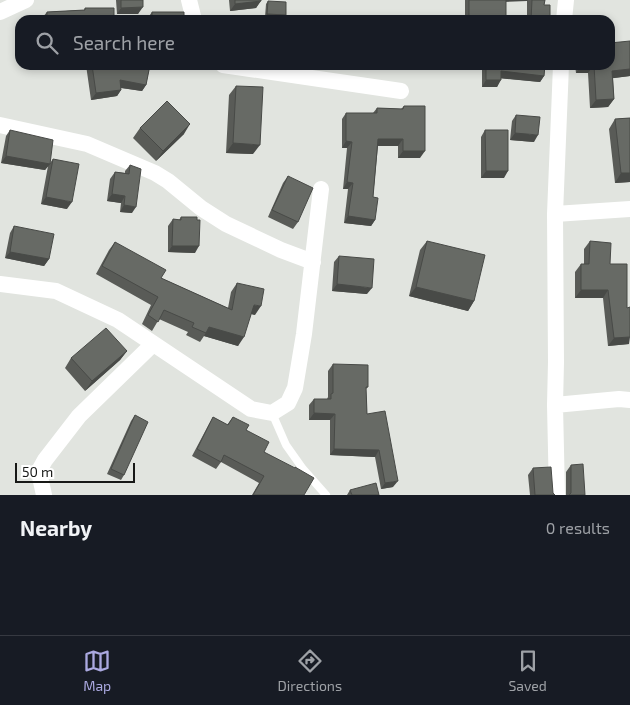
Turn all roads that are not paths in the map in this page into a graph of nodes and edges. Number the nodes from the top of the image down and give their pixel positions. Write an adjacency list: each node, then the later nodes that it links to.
1 (26, 0): 4 (street)
2 (189, 0): 5 (street)
3 (566, 0): 6 (street)
4 (0, 12)
5 (193, 15)
6 (564, 15)
7 (258, 70): 9 (street)
8 (561, 70): 13 (street)
9 (401, 91)
10 (0, 125): 14 (street)
11 (322, 189): 14 (street)
12 (630, 209): 13 (street)
13 (555, 214): 18 (street)
14 (313, 262): 19 (street)
15 (0, 284): 16 (street)
16 (153, 344): 19 (street); 20 (street)
17 (630, 400): 18 (street)
18 (555, 404): 22 (street)
19 (272, 413): 21 (lane)
20 (44, 495)
21 (326, 495)
22 (557, 495)

